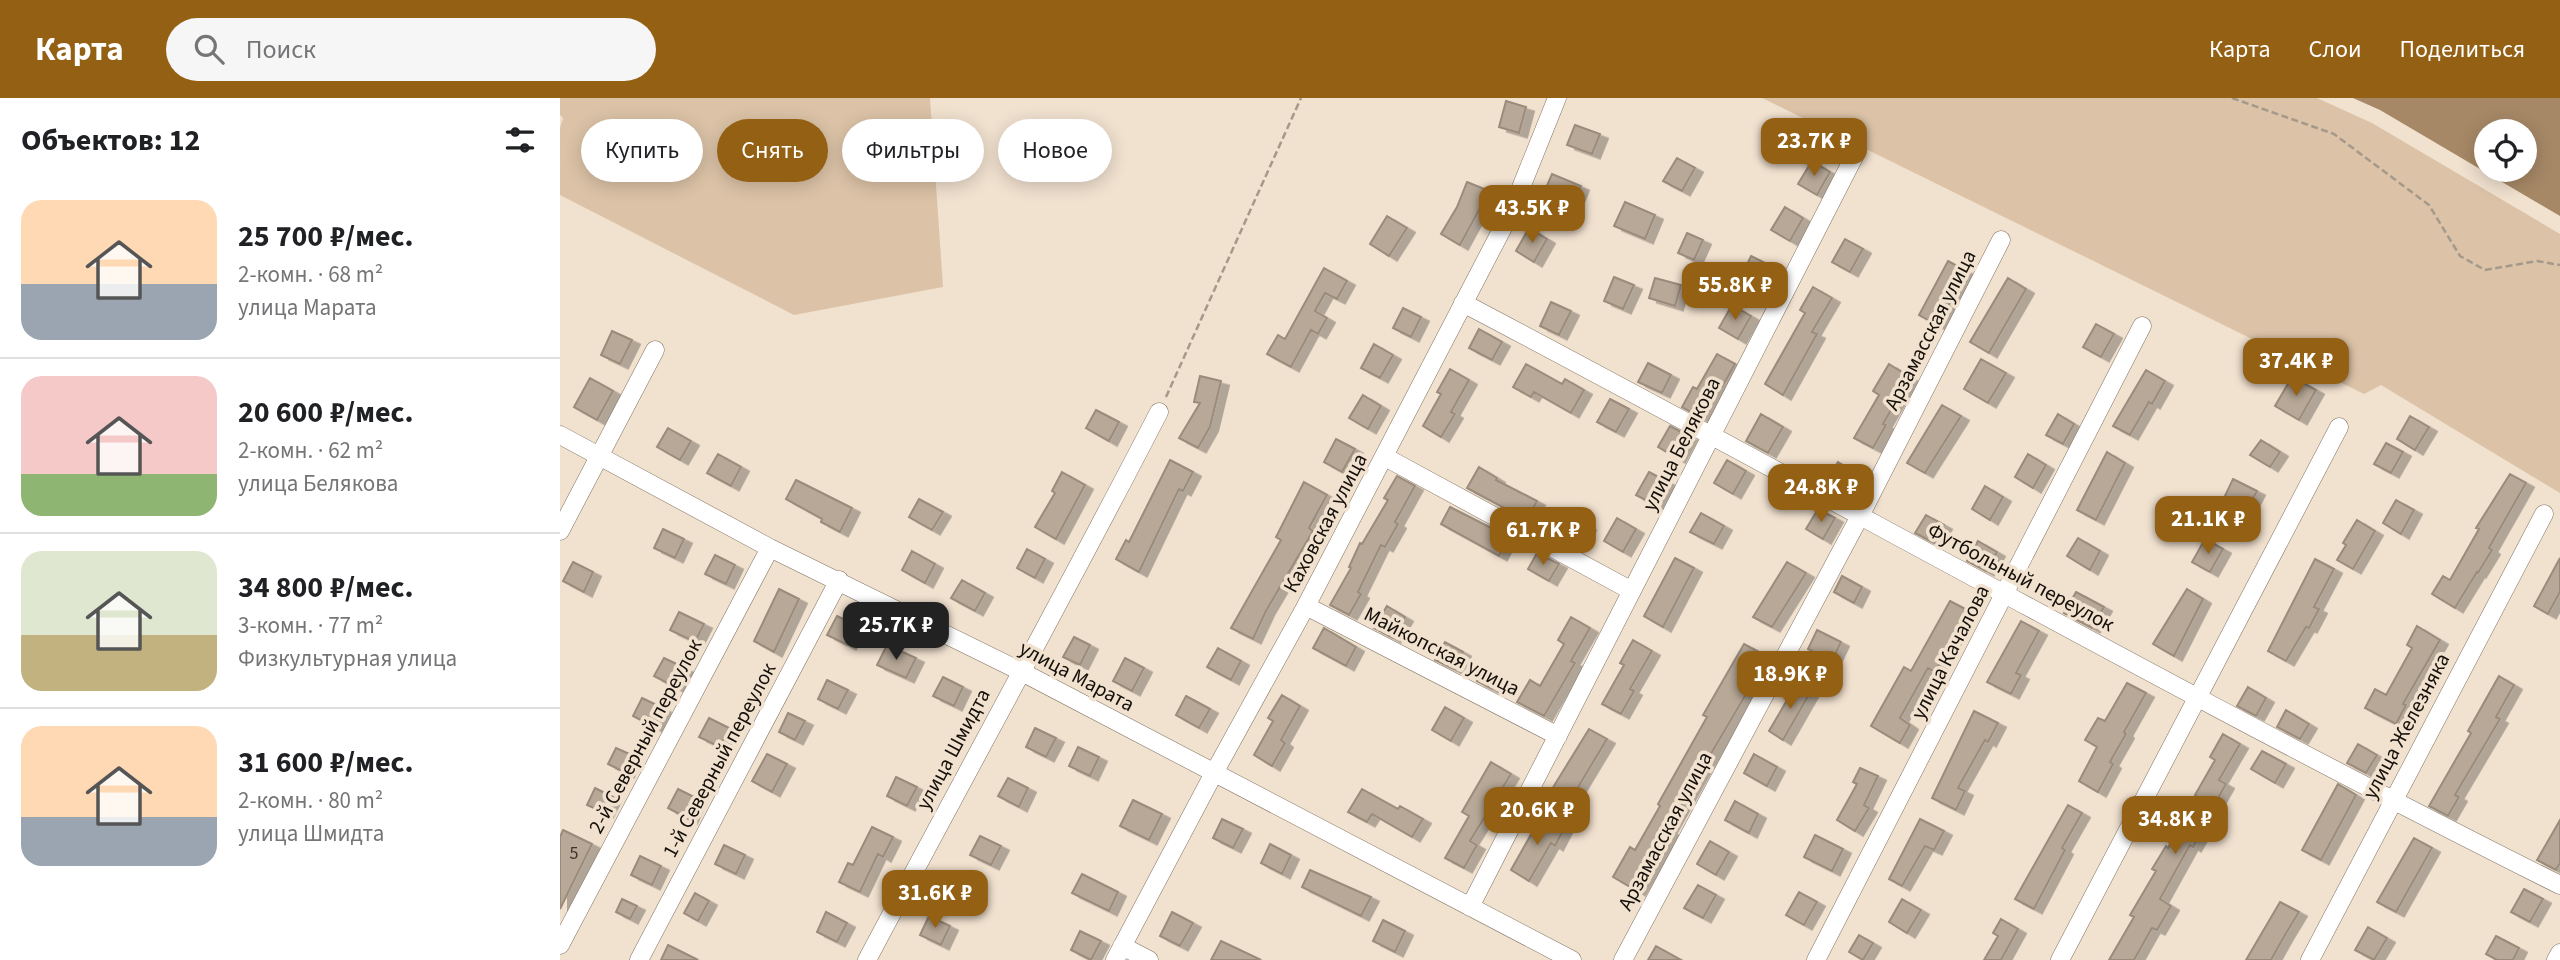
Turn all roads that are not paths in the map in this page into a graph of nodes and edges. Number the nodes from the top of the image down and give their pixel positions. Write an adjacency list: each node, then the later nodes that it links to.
1 (1557, 98): 4 (street, Каховская улица)
2 (1857, 151): 9 (street, улица Белякова)
3 (2001, 240): 14 (street, Арзамасская улица)
4 (1463, 303): 9 (street, Футбольный переулок); 12 (street, Каховская улица)
5 (2142, 326): 19 (street, улица Качалова)
6 (655, 350): 11 (street)
7 (1159, 412): 21 (street, улица Шмидта)
8 (2339, 427): 22 (street)
9 (1712, 434): 14 (street, Футбольный переулок); 18 (street, улица Белякова)
10 (560, 435): 11 (street, улица Марата)
11 (599, 456): 15 (street); 16 (street, улица Марата)
12 (1385, 457): 18 (street); 20 (street, Каховская улица)
13 (2544, 514): 25 (street, улица Железняка)
14 (1860, 516): 19 (street, Футбольный переулок); 35 (street, Арзамасская улица)
15 (560, 531)
16 (770, 548): 17 (street, улица Марата); 28 (street, 2-й Северный переулок)
17 (839, 580): 21 (street, улица Марата); 31 (street, 1-й Северный переулок)
18 (1632, 591): 23 (street, улица Белякова)
19 (2005, 595): 22 (street, Футбольный переулок); 36 (street, улица Качалова)
20 (1306, 606): 23 (street, Майкопская улица); 24 (street, Каховская улица)
21 (1020, 671): 24 (street, улица Марата); 32 (street, улица Шмидта)
22 (2197, 698): 25 (street, Футбольный переулок); 37 (street)
23 (1558, 736): 27 (street, улица Белякова)
24 (1214, 773): 27 (street, улица Марата); 29 (street, Каховская улица)
25 (2393, 802): 26 (street, Футбольный переулок); 38 (street, улица Железняка)
26 (2560, 885)
27 (1470, 908): 34 (street, улица Марата)
28 (560, 945)
29 (1119, 953): 33 (street)
30 (2560, 953): 39 (street)
31 (639, 960)
32 (867, 960)
33 (1149, 960)
34 (1572, 960)
35 (1623, 960)
36 (1816, 960)
37 (2060, 960)
38 (2310, 960)
39 (2556, 960)

